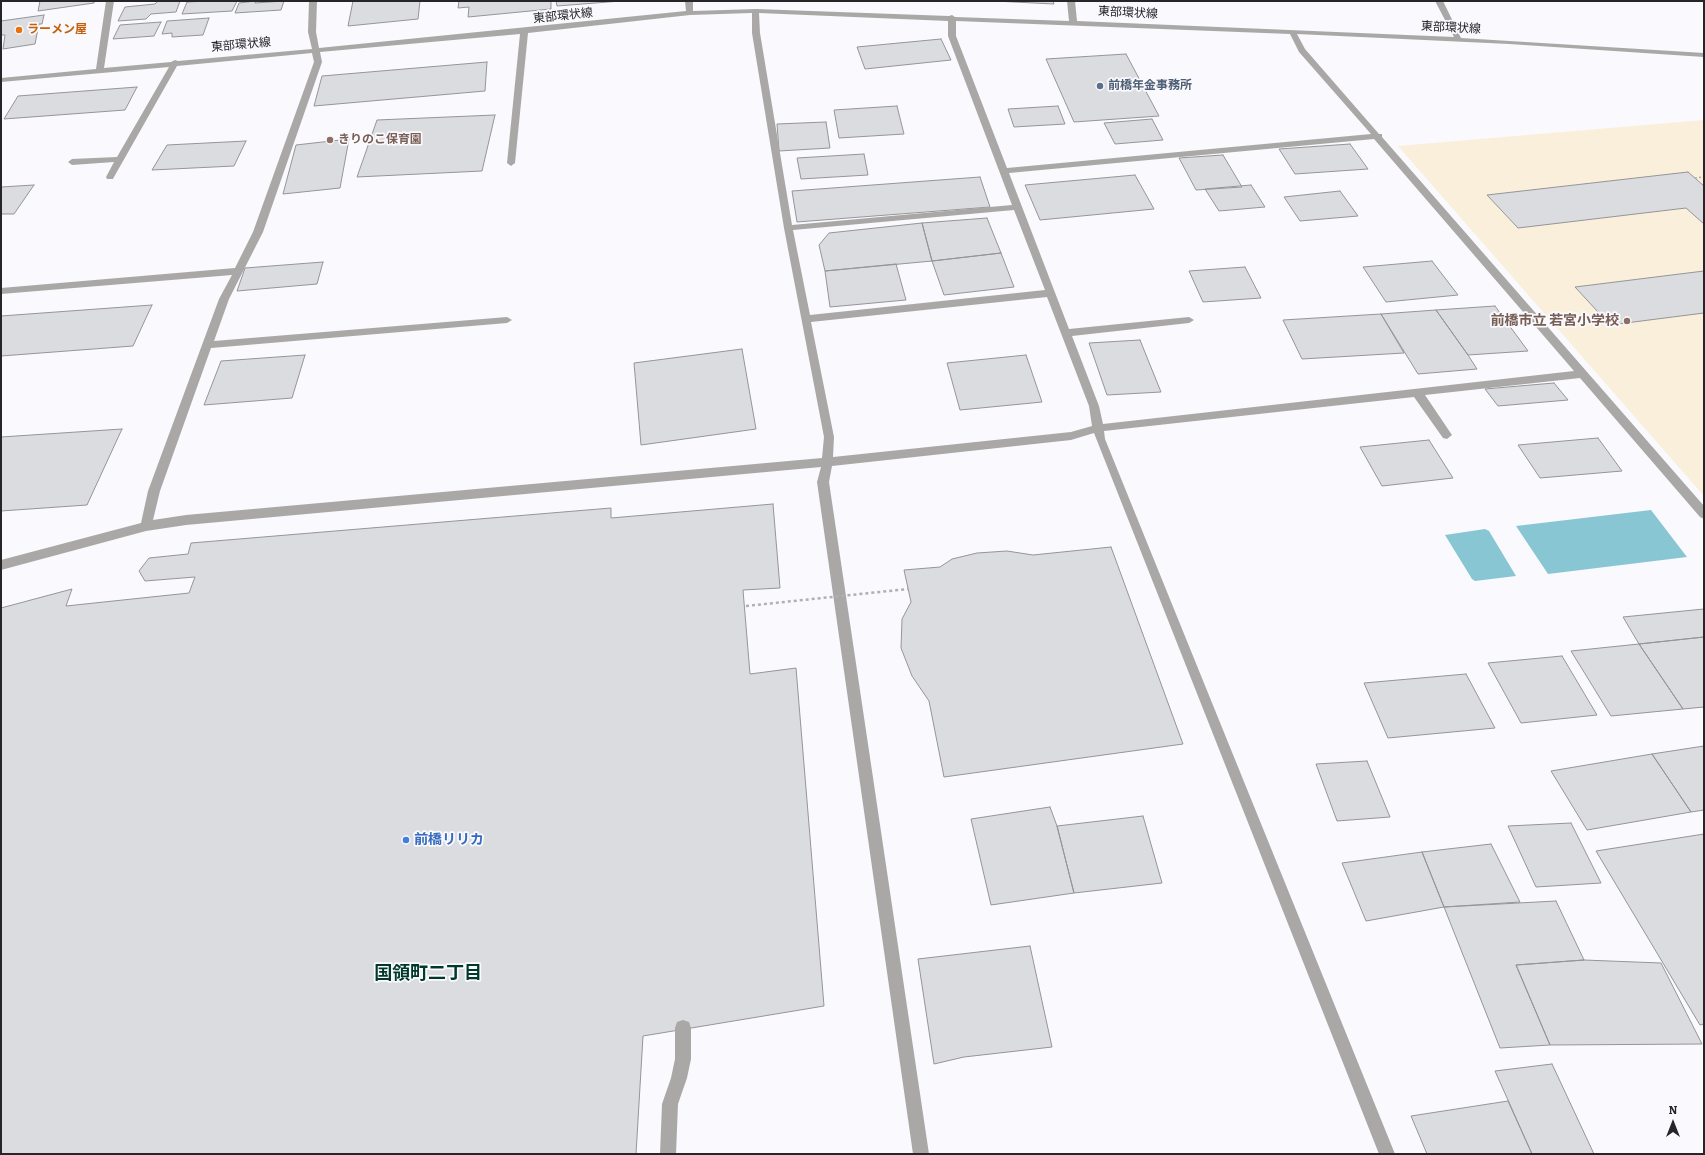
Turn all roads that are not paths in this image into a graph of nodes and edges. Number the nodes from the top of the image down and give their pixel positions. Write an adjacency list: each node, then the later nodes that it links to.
1 (110, 1): 16 (street)
2 (313, 1): 13 (street)
3 (689, 1): 7 (street)
4 (1071, 1): 9 (street)
5 (1439, 1): 12 (street)
6 (756, 11): 7 (street, 東部環状線); 8 (street, 東部環状線); 25 (street)
7 (690, 13): 10 (street, 東部環状線)
8 (952, 17): 9 (street, 東部環状線); 22 (street)
9 (1073, 22): 11 (street, 東部環状線)
10 (524, 31): 13 (street, 東部環状線); 21 (street)
11 (1292, 32): 12 (street, 東部環状線); 18 (street)
12 (1459, 40): 14 (street, 東部環状線)
13 (315, 50): 15 (street, 東部環状線); 26 (street)
14 (1704, 55)
15 (175, 62): 16 (street, 東部環状線); 19 (street)
16 (100, 70): 17 (street, 東部環状線)
17 (1, 80)
18 (1379, 136): 22 (street); 34 (street)
19 (119, 159): 20 (street); 23 (street)
20 (72, 162)
21 (511, 163)
22 (1004, 171): 24 (street)
23 (110, 176)
24 (1018, 207): 25 (street); 28 (street)
25 (788, 228): 29 (street)
26 (238, 271): 27 (street); 33 (street)
27 (1, 291)
28 (1051, 293): 29 (street); 32 (street)
29 (806, 319): 38 (street)
30 (507, 320): 33 (street)
31 (1189, 320): 32 (street)
32 (1066, 333): 36 (street)
33 (207, 345): 40 (street)
34 (1583, 374): 35 (street); 39 (street)
35 (1418, 394): 36 (street); 37 (street)
36 (1098, 428): 38 (street); 45 (street)
37 (1447, 435)
38 (827, 462): 40 (street); 44 (street)
39 (1704, 514)
40 (146, 526): 41 (street)
41 (1, 565)
42 (683, 1028): 43 (street)
43 (668, 1154)
44 (920, 1154)
45 (1387, 1154)

